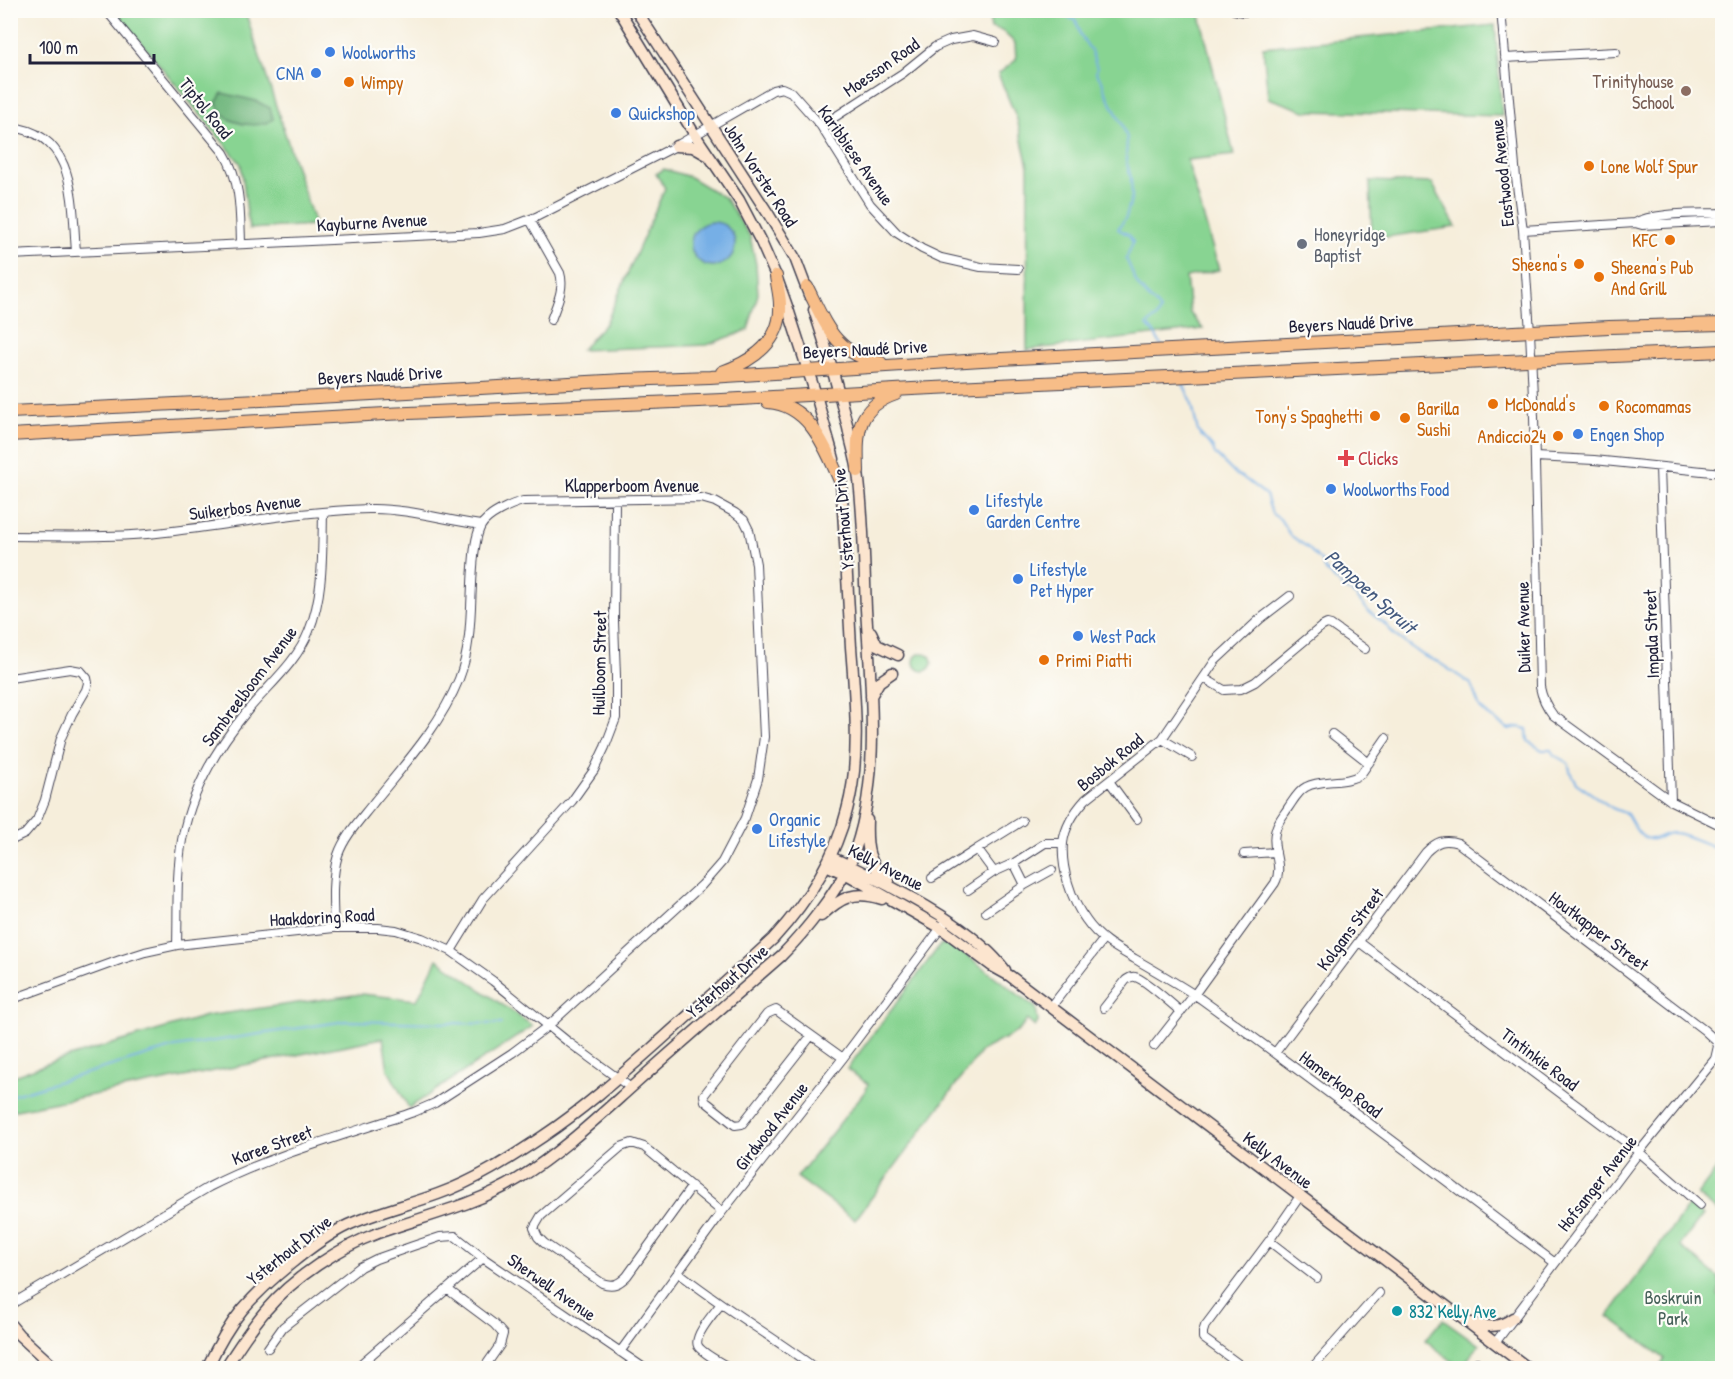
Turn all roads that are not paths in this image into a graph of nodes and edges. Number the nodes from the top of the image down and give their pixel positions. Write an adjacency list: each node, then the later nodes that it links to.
1 (106, 10): 21 (street, Tiptol Road)
2 (619, 10): 13 (main road, John Vorster Road)
3 (636, 10): 12 (main road, John Vorster Road)
4 (1234, 10): 5 (street)
5 (1265, 10)
6 (1501, 10): 9 (street, Eastwood Avenue)
7 (995, 42): 10 (street, Moesson Road)
8 (1616, 52): 9 (street)
9 (1505, 58): 20 (street, Eastwood Avenue)
10 (821, 126): 12 (street, Karibbiese Avenue); 24 (street, Karibbiese Avenue)
11 (10, 127): 22 (street)
12 (711, 127): 13 (street, Kayburne Avenue); 26 (main road, John Vorster Road)
13 (695, 135): 14 (street, Kayburne Avenue); 15 (main road, John Vorster Road)
14 (676, 146): 15 (main road); 17 (street, Kayburne Avenue)
15 (714, 161): 25 (main road, John Vorster Road)
16 (1722, 213): 19 (street)
17 (530, 220): 21 (street, Kayburne Avenue); 27 (street)
18 (1722, 221): 19 (street)
19 (1635, 223): 20 (street)
20 (1523, 230): 29 (street, Eastwood Avenue)
21 (241, 243): 22 (street, Kayburne Avenue)
22 (76, 252): 23 (street, Kayburne Avenue)
23 (10, 255)
24 (1018, 269)
25 (776, 276): 34 (main road, John Vorster Road); 35 (main road)
26 (807, 287): 32 (main road); 33 (main road, John Vorster Road)
27 (551, 321)
28 (1722, 324): 29 (main road, Beyers Naudé Drive)
29 (1530, 332): 31 (street, Duiker Avenue); 32 (main road, Beyers Naudé Drive)
30 (1722, 351): 31 (main road)
31 (1531, 360): 36 (main road); 42 (street, Duiker Avenue)
32 (908, 365): 33 (main road, Beyers Naudé Drive)
33 (833, 369): 34 (main road, Beyers Naudé Drive); 37 (main road, Ysterhout Drive)
34 (808, 371): 35 (main road, Beyers Naudé Drive); 38 (main road, Ysterhout Drive)
35 (710, 377): 40 (main road, Beyers Naudé Drive)
36 (912, 389): 37 (main road); 44 (main road)
37 (839, 394): 38 (main road); 44 (main road, Ysterhout Drive)
38 (816, 395): 39 (main road); 46 (main road, Ysterhout Drive)
39 (722, 400): 41 (main road); 46 (main road)
40 (10, 412)
41 (10, 435)
42 (1535, 457): 43 (street); 66 (street, Duiker Avenue)
43 (1660, 466): 45 (street); 66 (street, Impala Street)
44 (858, 471): 52 (main road, Ysterhout Drive)
45 (1722, 473)
46 (841, 483): 76 (main road, Ysterhout Drive)
47 (615, 500): 49 (street, Klapperboom Avenue); 92 (street, Huilboom Street); 98 (street, Klapperboom Avenue)
48 (323, 513): 49 (street, Suikerbos Avenue); 50 (street, Suikerbos Avenue); 91 (street, Sambreelboom Avenue)
49 (481, 525): 87 (street)
50 (10, 536)
51 (1290, 596): 57 (street, Bosbok Road)
52 (867, 620): 54 (main road); 58 (main road, Ysterhout Drive)
53 (1365, 649): 57 (street)
54 (898, 656)
55 (892, 673): 58 (main road)
56 (10, 678): 70 (street)
57 (1204, 678): 61 (street, Bosbok Road)
58 (870, 698): 65 (main road, Ysterhout Drive)
59 (1332, 734): 63 (street)
60 (1386, 738): 63 (street)
61 (1162, 739): 62 (street); 64 (street, Bosbok Road)
62 (1192, 757)
63 (1369, 763): 74 (street)
64 (1109, 782): 67 (street); 71 (street, Bosbok Road)
65 (869, 793): 78 (main road, Ysterhout Drive); 84 (main road)
66 (1671, 801): 69 (street, Duiker Avenue)
67 (1137, 819)
68 (1022, 821): 73 (street)
69 (1722, 826)
70 (10, 841)
71 (1063, 843): 77 (street); 89 (street, Bosbok Road)
72 (1458, 843): 90 (street, Kolgans Street); 100 (street, Houtkapper Street)
73 (977, 849): 80 (street); 81 (street)
74 (1276, 852): 75 (street); 93 (street)
75 (1244, 854)
76 (828, 861): 78 (main road, Kelly Avenue); 104 (main road, Ysterhout Drive)
77 (1014, 863): 80 (street); 82 (street)
78 (847, 869): 84 (main road, Kelly Avenue); 88 (main road, Ysterhout Drive)
79 (1052, 870): 82 (street)
80 (994, 872): 83 (street)
81 (932, 878)
82 (1025, 885): 85 (street)
83 (968, 890)
84 (917, 907): 86 (main road, Kelly Avenue); 88 (main road)
85 (986, 912)
86 (944, 923): 95 (main road, Kelly Avenue); 103 (street, Girdwood Avenue)
87 (334, 928): 91 (street, Haakdoring Road); 92 (street, Haakdoring Road)
88 (805, 930): 105 (main road, Ysterhout Drive)
89 (1102, 940): 93 (street, Hamerkop Road); 95 (street)
90 (1359, 942): 102 (street, Kolgans Street); 106 (street, Tintinkie Road)
91 (177, 945): 94 (street, Haakdoring Road)
92 (451, 951): 98 (street, Haakdoring Road)
93 (1194, 995): 97 (street); 102 (street, Hamerkop Road)
94 (10, 1000)
95 (1051, 1007): 108 (main road, Kelly Avenue)
96 (1104, 1008): 97 (street)
97 (1181, 1012): 101 (street)
98 (548, 1026): 104 (street, Haakdoring Road); 118 (street, Karee Street)
99 (812, 1036): 99 (street); 103 (street)
100 (1720, 1045): 106 (street, Hofsanger Avenue)
101 (1154, 1046)
102 (1275, 1053): 113 (street, Hamerkop Road)
103 (843, 1058): 110 (street, Girdwood Avenue)
104 (617, 1078): 105 (street, Haakdoring Road); 129 (main road, Ysterhout Drive)
105 (631, 1088): 130 (main road, Ysterhout Drive)
106 (1639, 1152): 109 (street, Tintinkie Road); 113 (street, Hofsanger Avenue)
107 (692, 1186): 107 (street); 110 (street)
108 (1300, 1196): 111 (street); 121 (main road, Kelly Avenue)
109 (1700, 1205)
110 (722, 1212): 114 (street, Girdwood Avenue)
111 (1269, 1241): 115 (street); 127 (street)
112 (483, 1258): 116 (street); 124 (street, Sherwell Avenue); 125 (street, Sherwell Avenue)
113 (1555, 1263): 120 (street, Hofsanger Avenue)
114 (678, 1272): 119 (street); 125 (street, Girdwood Avenue)
115 (1317, 1278)
116 (447, 1289): 131 (street); 132 (street)
117 (1379, 1293): 137 (street)
118 (10, 1305)
119 (720, 1305): 135 (street); 136 (street)
120 (1513, 1318): 121 (main road); 123 (street, Hofsanger Avenue)
121 (1466, 1321): 123 (main road, Kelly Avenue)
122 (10, 1324): 128 (main road)
123 (1495, 1343): 138 (main road, Kelly Avenue)
124 (268, 1348)
125 (620, 1352): 126 (street, Sherwell Avenue)
126 (632, 1361): 133 (street); 134 (street, Sherwell Avenue)
127 (1240, 1365)
128 (55, 1368)
129 (207, 1368)
130 (225, 1368)
131 (356, 1368)
132 (484, 1368)
133 (627, 1368)
134 (644, 1368)
135 (730, 1368)
136 (815, 1368)
137 (1312, 1368)
138 (1528, 1368)

